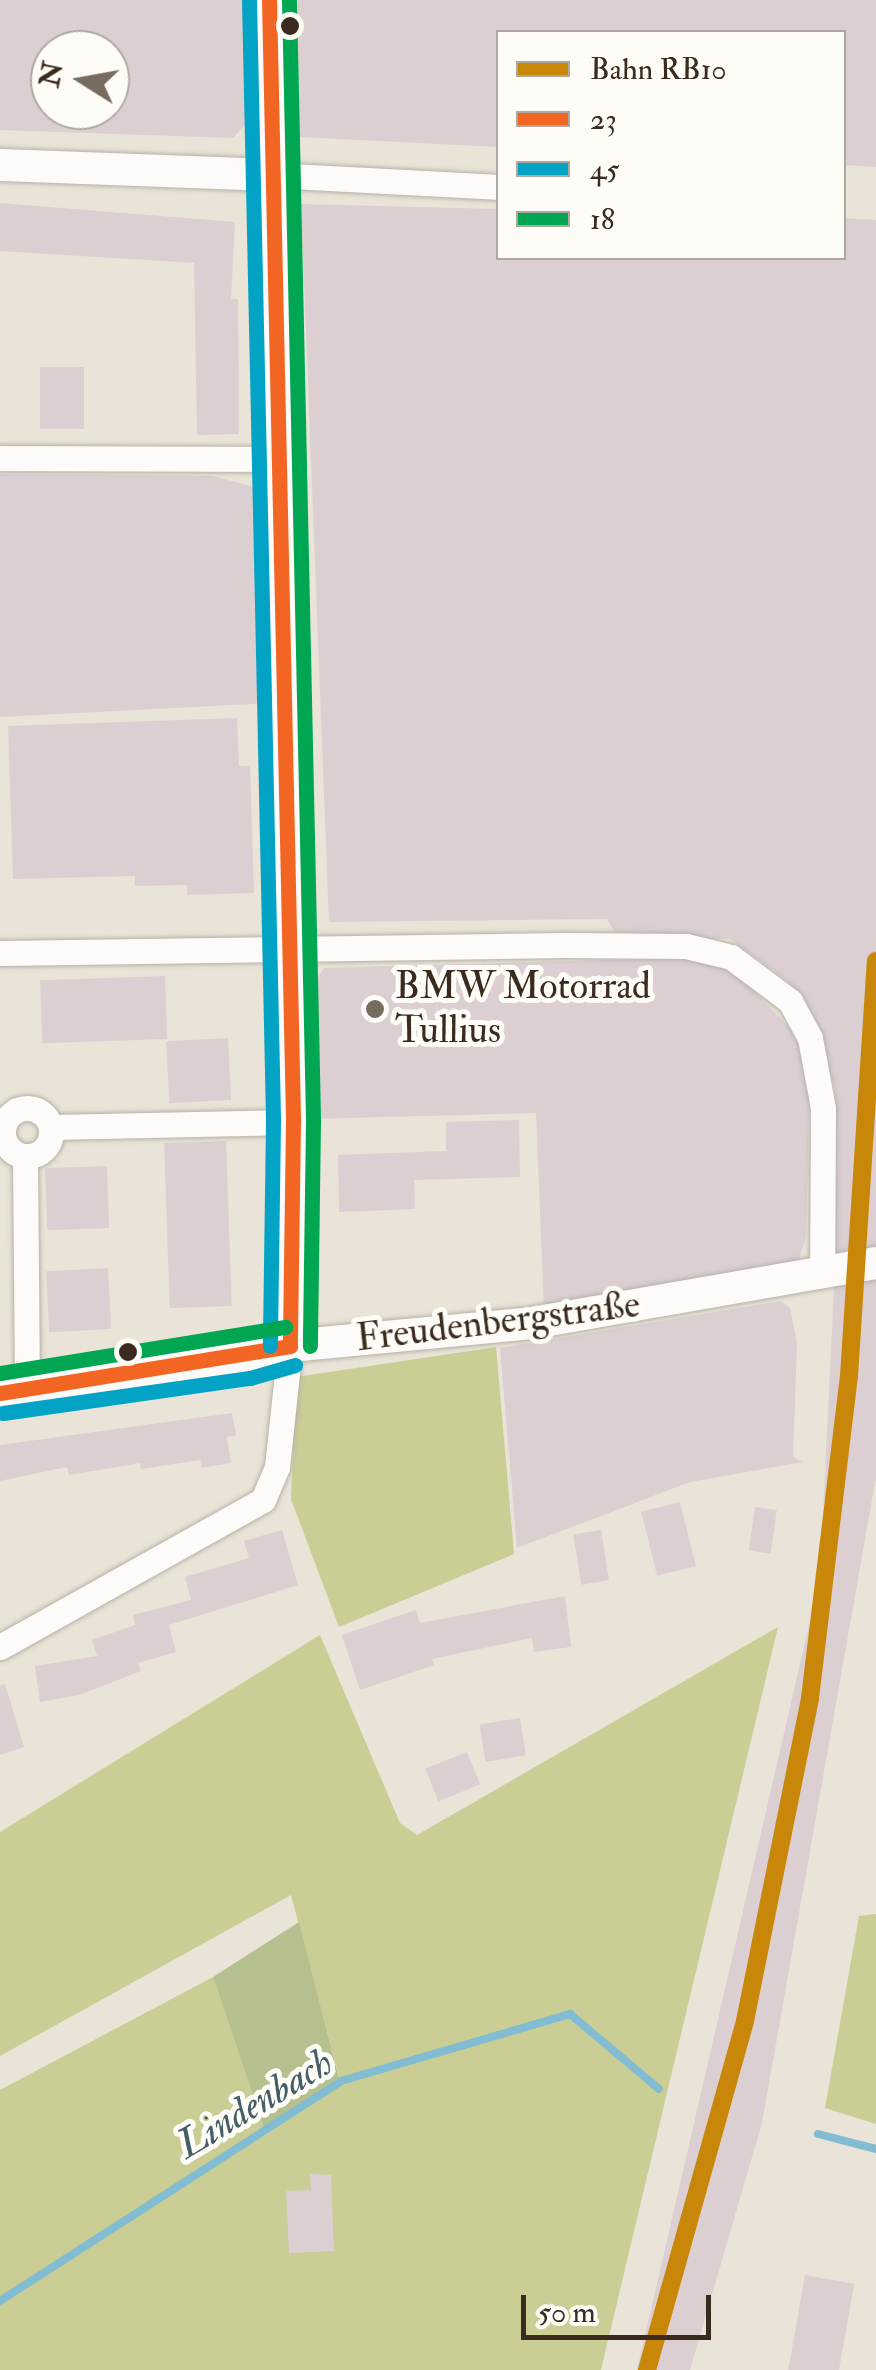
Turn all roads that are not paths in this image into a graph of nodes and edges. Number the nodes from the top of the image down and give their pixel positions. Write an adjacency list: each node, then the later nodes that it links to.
1 (269, 0): 3 (street)
2 (0, 165): 3 (street)
3 (270, 174): 4 (street); 6 (street)
4 (496, 188)
5 (0, 458): 6 (street)
6 (276, 459): 7 (street)
7 (286, 945): 8 (street); 9 (street); 13 (street)
8 (0, 953)
9 (293, 1122): 10 (street); 14 (street)
10 (51, 1127): 11 (street); 11 (street)
11 (25, 1156): 15 (street)
12 (876, 1264): 13 (street, Freudenbergstraße)
13 (822, 1274): 14 (street, Freudenbergstraße)
14 (290, 1346): 15 (street, Freudenbergstraße); 16 (street)
15 (14, 1391)
16 (0, 1647)

